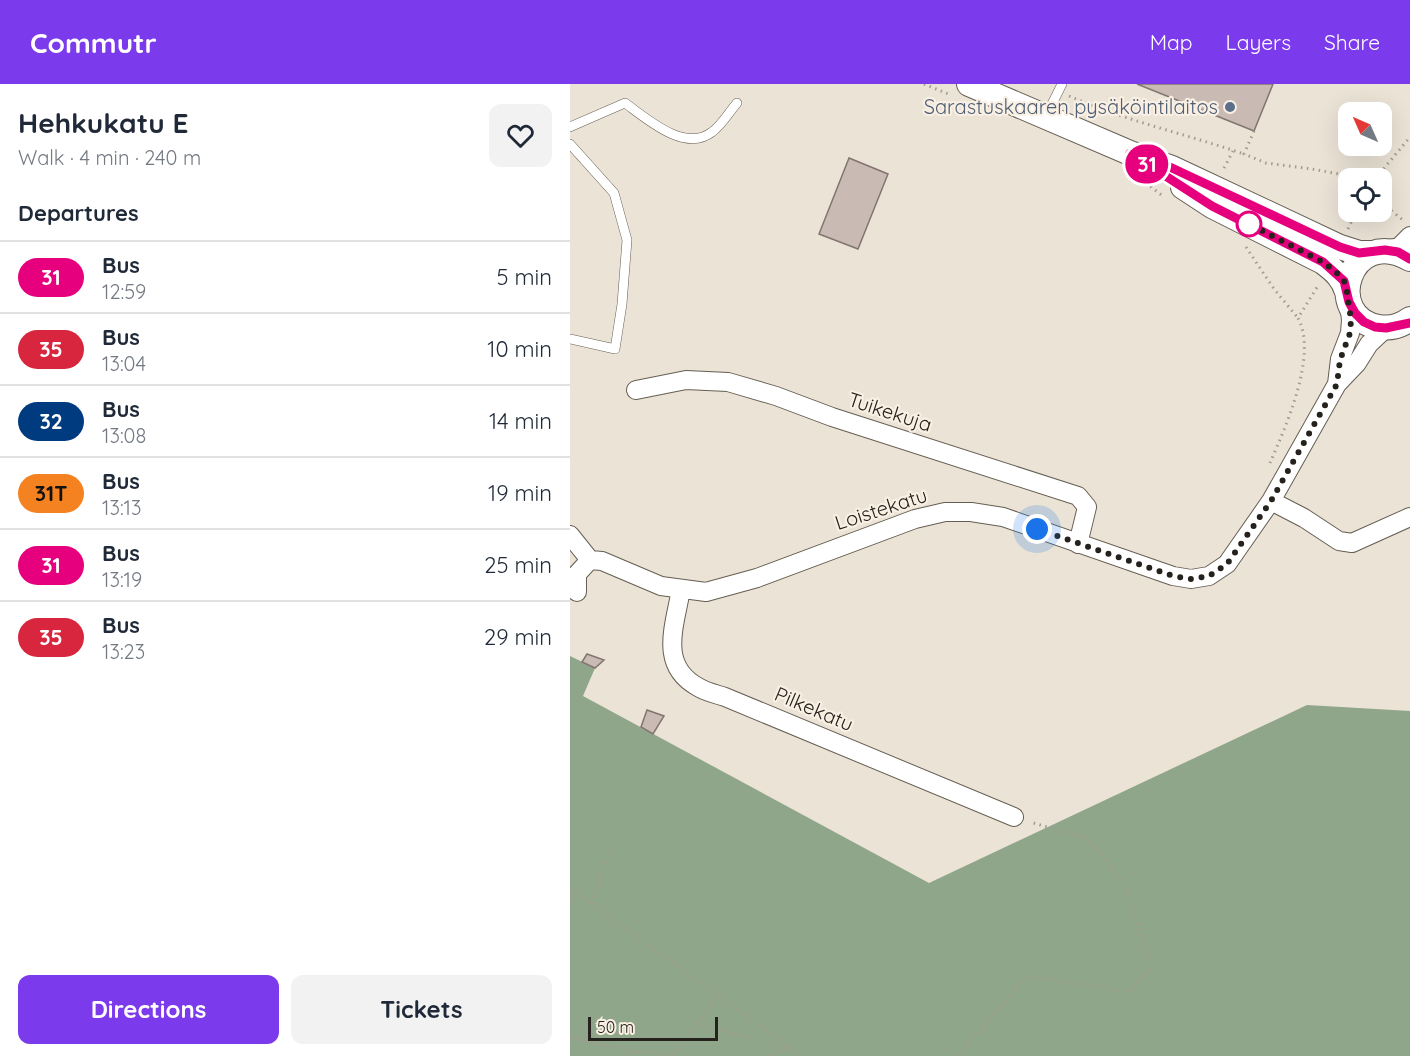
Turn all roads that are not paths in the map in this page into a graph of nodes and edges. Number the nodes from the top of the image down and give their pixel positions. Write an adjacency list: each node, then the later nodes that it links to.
1 (969, 84): 4 (street)
2 (1060, 88): 4 (lane)
3 (737, 103): 5 (lane)
4 (1046, 116): 7 (street)
5 (570, 127)
6 (572, 150): 13 (lane)
7 (1130, 153): 9 (street); 11 (street)
8 (1408, 229): 9 (street)
9 (1378, 252): 10 (street); 11 (street)
10 (1410, 259)
11 (1348, 297): 12 (street); 14 (street, Loistekatu)
12 (1403, 323): 14 (street, Loistekatu)
13 (570, 339)
14 (1337, 384): 16 (street, Loistekatu)
15 (636, 390): 19 (street, Tuikekuja)
16 (1271, 501): 17 (street); 19 (street, Loistekatu)
17 (1410, 517)
18 (570, 535): 20 (street)
19 (1078, 544): 21 (street, Loistekatu)
20 (590, 560): 21 (street, Loistekatu); 22 (street)
21 (681, 589): 23 (street, Pilkekatu)
22 (578, 592)
23 (1014, 817)

